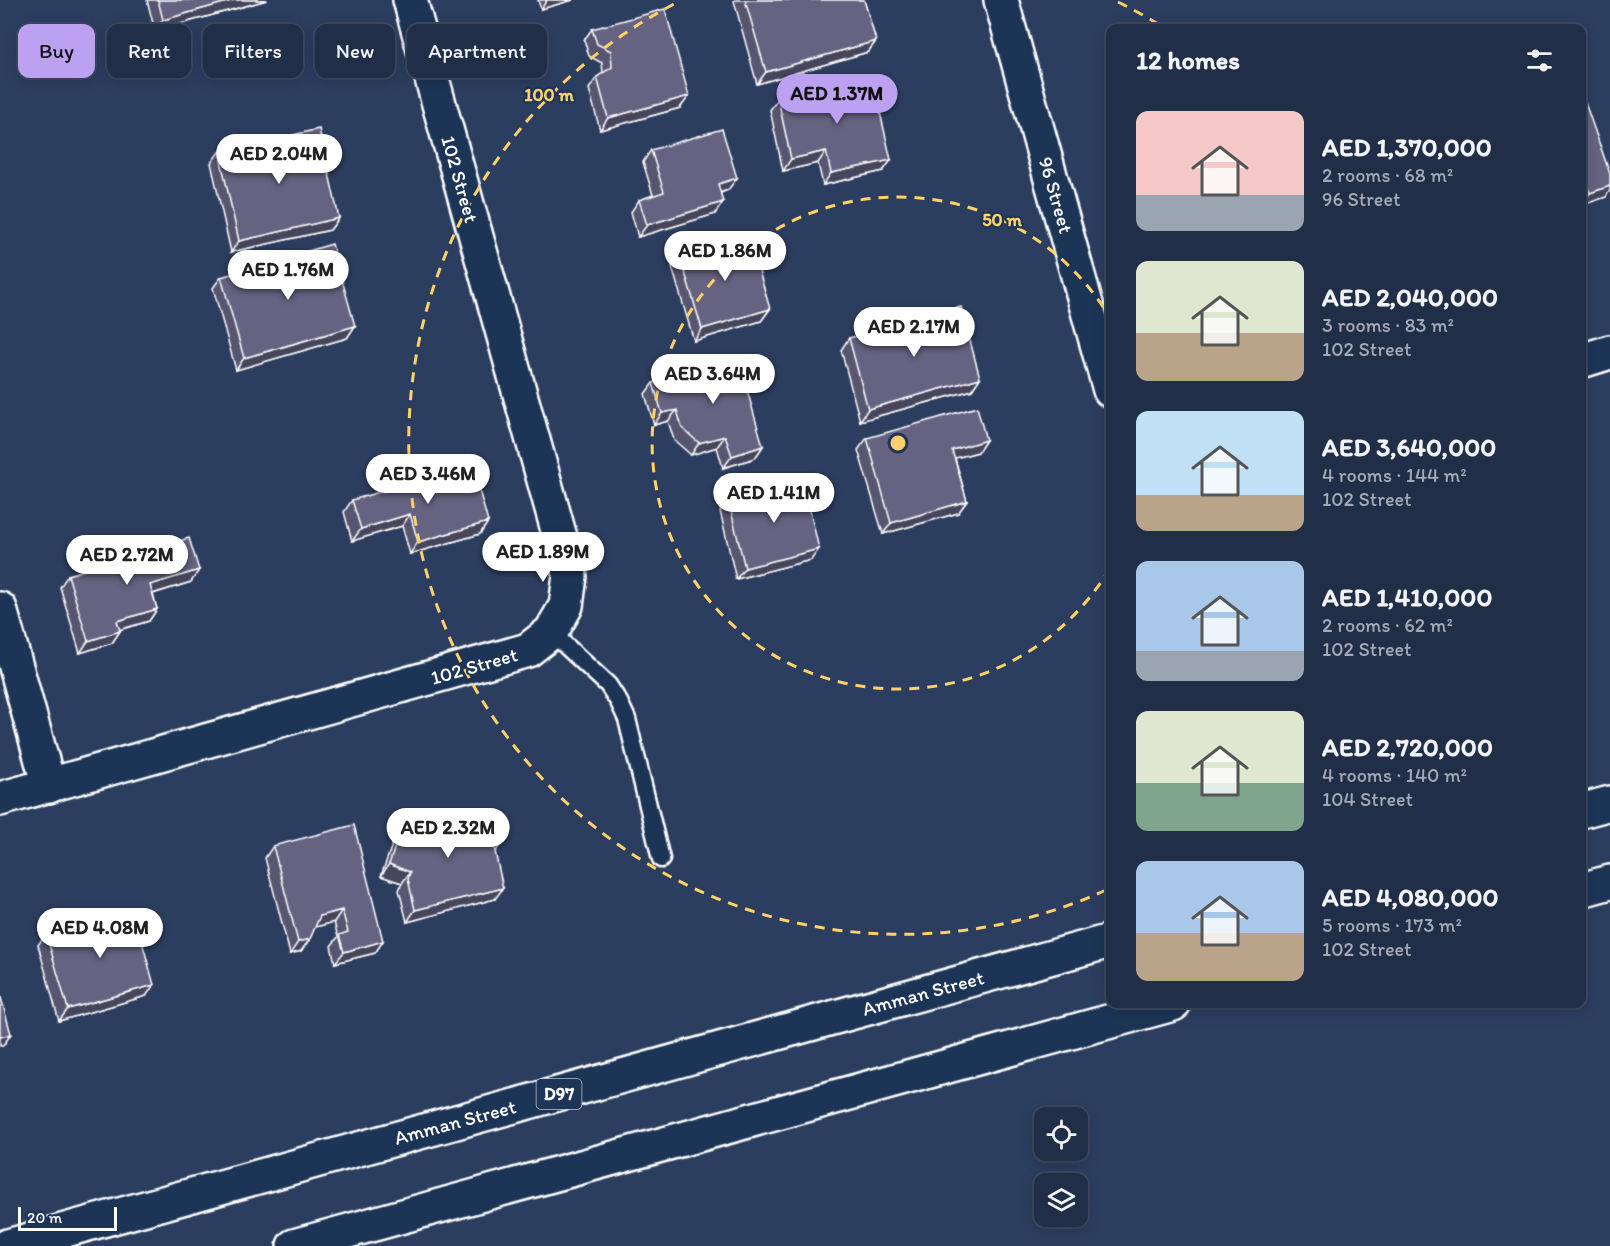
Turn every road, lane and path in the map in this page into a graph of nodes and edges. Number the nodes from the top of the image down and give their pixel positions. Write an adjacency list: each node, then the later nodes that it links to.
1 (410, 0): 7 (main road, 102 Street)
2 (1001, 0): 5 (main road, 96 Street)
3 (1610, 352): 4 (main road)
4 (1586, 359)
5 (1106, 376)
6 (0, 609): 8 (main road)
7 (551, 632): 8 (main road, 102 Street); 12 (lane)
8 (49, 786): 9 (main road, 102 Street)
9 (0, 799)
10 (1610, 803): 11 (main road)
11 (1586, 810)
12 (661, 859)
13 (1610, 882): 14 (main road)
14 (1586, 889)
15 (1106, 942): 17 (main road, Amman Street / D97)
16 (1158, 1008): 18 (main road)
17 (8, 1246)
18 (294, 1246)

